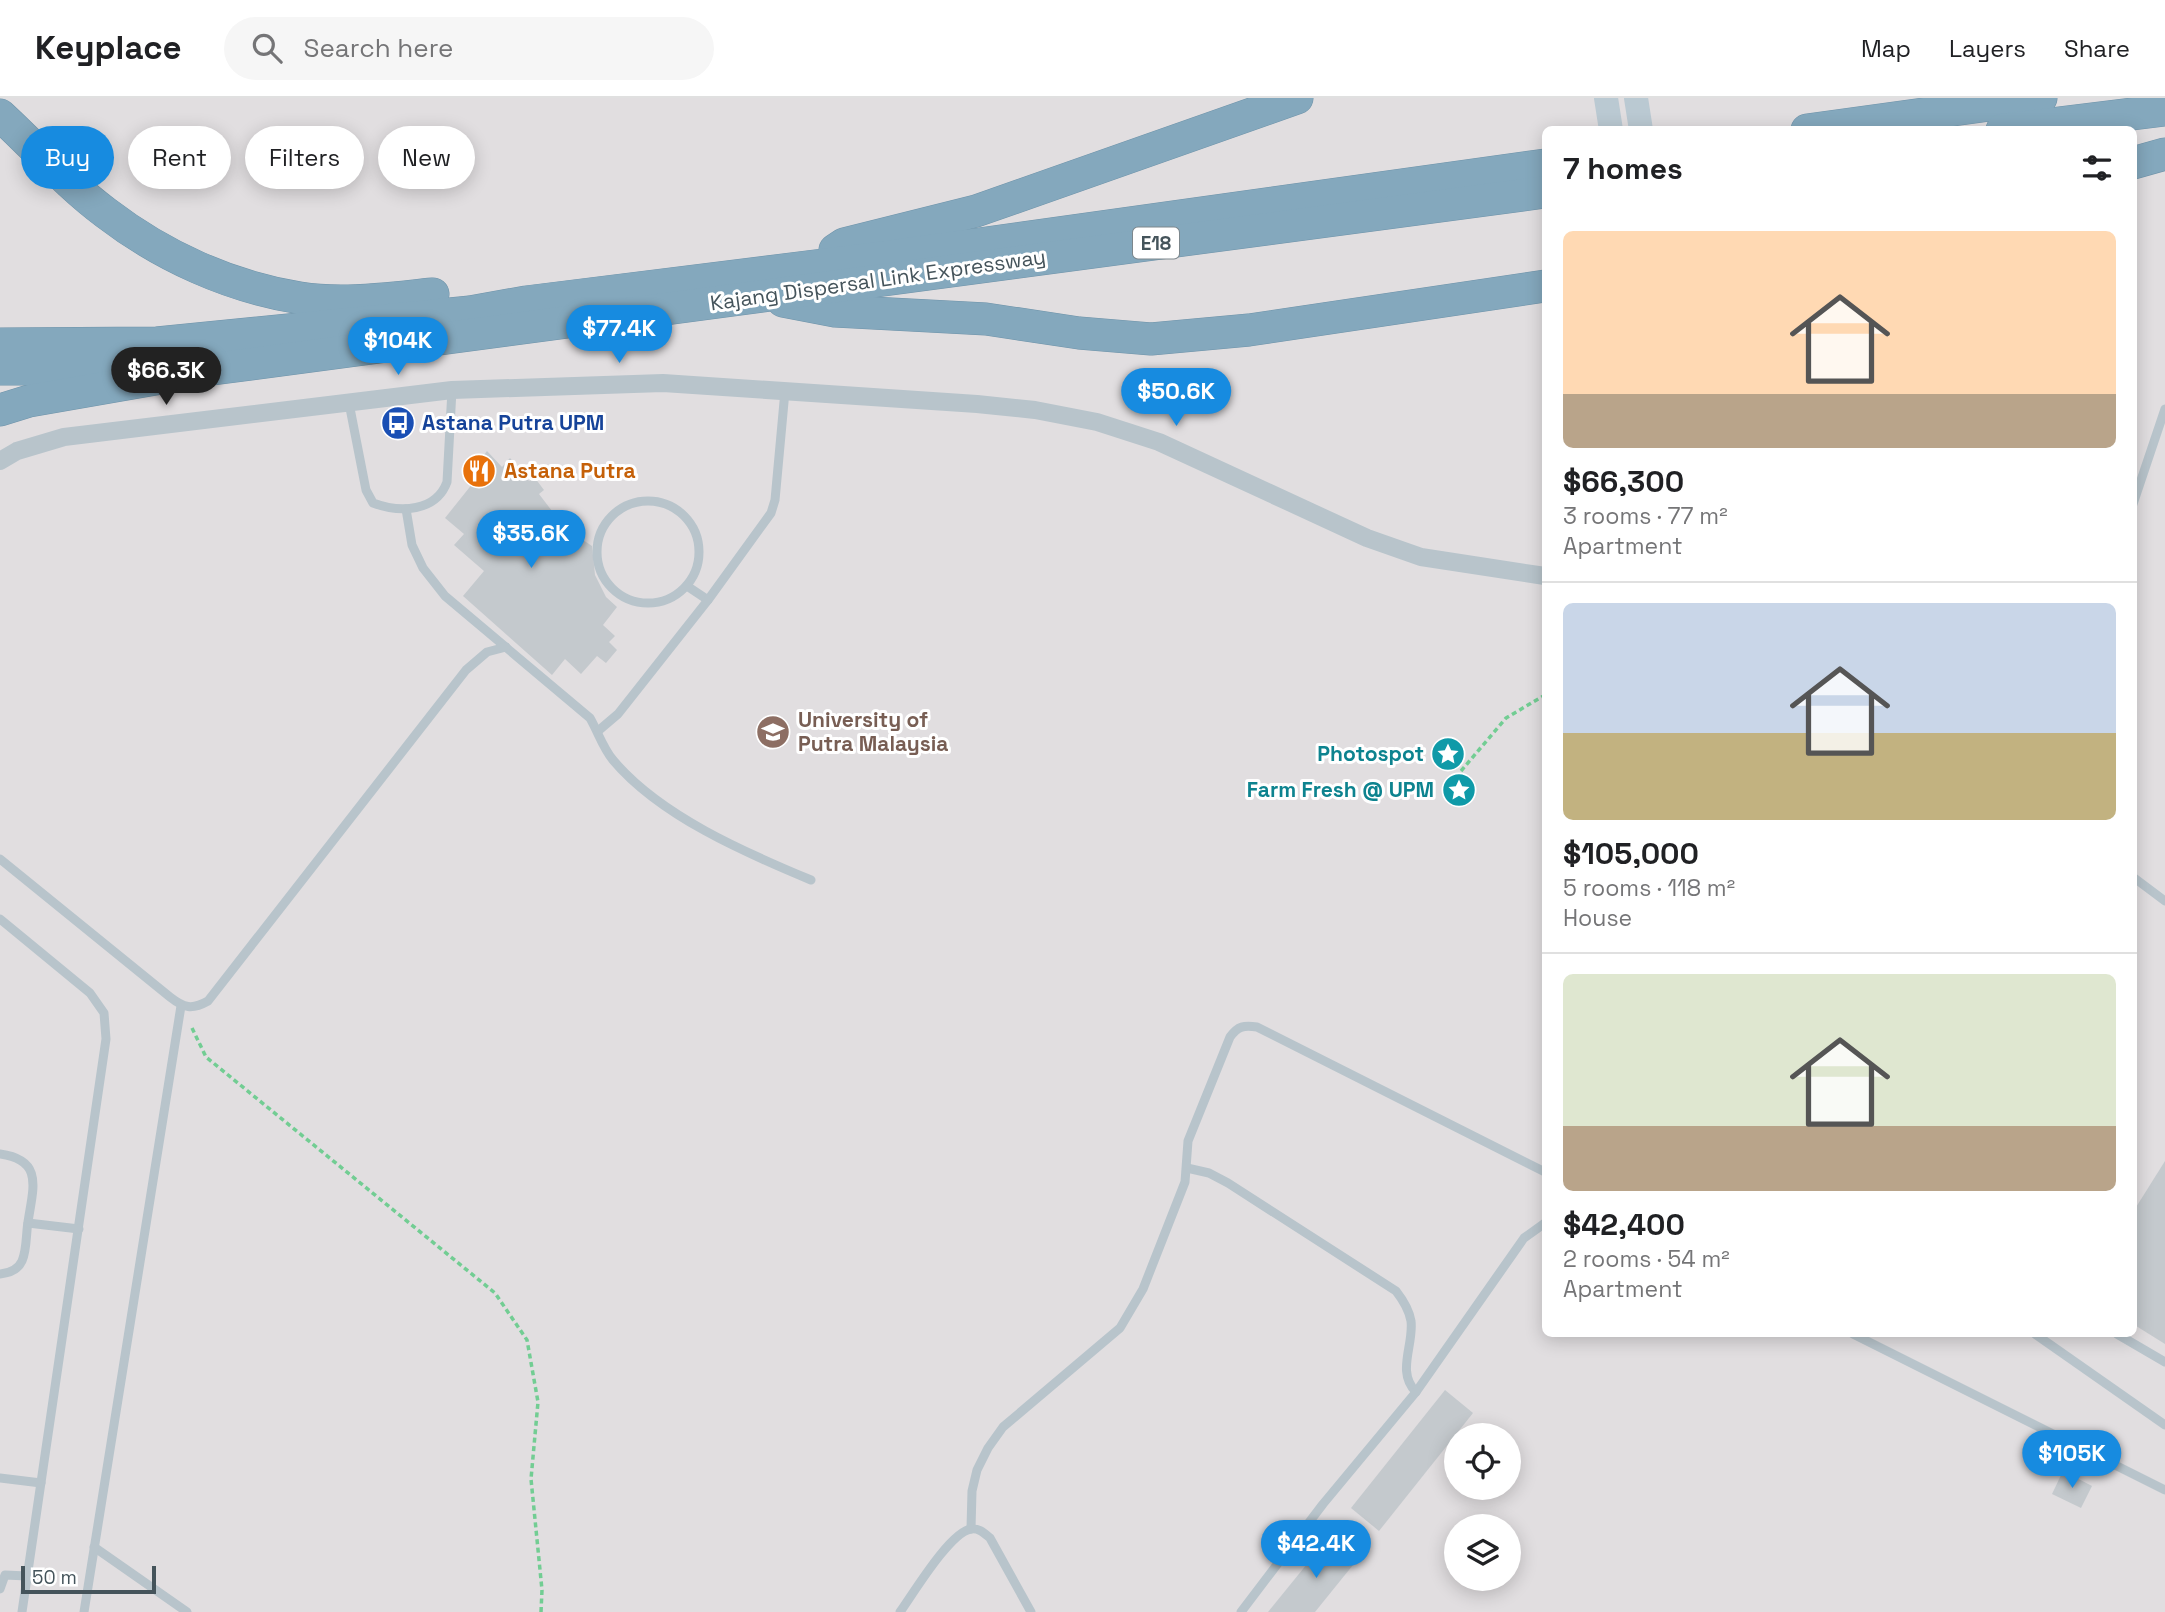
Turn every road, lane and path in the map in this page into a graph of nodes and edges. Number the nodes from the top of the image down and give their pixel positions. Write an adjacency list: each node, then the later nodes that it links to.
1 (1297, 98): 15 (highway)
2 (1606, 98): 7 (street)
3 (1636, 98): 8 (street)
4 (2041, 98): 9 (highway)
5 (2165, 110): 10 (highway)
6 (0, 115): 18 (highway)
7 (1610, 126)
8 (1640, 126)
9 (1836, 126)
10 (2035, 126)
11 (2165, 154): 12 (highway)
12 (2137, 162)
13 (1542, 165): 15 (highway, Kajang Dispersal Link Expressway / E18)
14 (1542, 192): 17 (highway, Kajang Dispersal Link Expressway / E18)
15 (814, 265): 18 (highway, Kajang Dispersal Link Expressway / E18)
16 (1542, 286): 17 (highway)
17 (766, 296): 21 (highway, Kajang Dispersal Link Expressway / E18)
18 (526, 302): 19 (highway, Kajang Dispersal Link Expressway / E18)
19 (0, 344)
20 (0, 369): 21 (highway, Kajang Dispersal Link Expressway / E18)
21 (213, 369): 26 (highway)
22 (452, 390): 23 (street); 24 (street); 29 (lane)
23 (785, 391): 30 (street); 32 (lane)
24 (349, 403): 27 (street); 29 (lane)
25 (2165, 409): 28 (lane)
26 (0, 410)
27 (0, 461)
28 (2137, 492)
29 (407, 509): 33 (lane)
30 (1542, 576)
31 (687, 586): 31 (lane); 32 (lane)
32 (708, 600): 35 (lane)
33 (506, 647): 35 (lane); 42 (lane)
34 (1542, 697): 36 (path)
35 (598, 732): 38 (lane)
36 (1461, 771)
37 (0, 859): 42 (lane)
38 (811, 880)
39 (2137, 880): 40 (lane)
40 (2165, 901)
41 (0, 919): 48 (lane)
42 (181, 1006): 60 (lane); 66 (path)
43 (0, 1154): 46 (lane)
44 (1187, 1168): 45 (lane); 54 (lane); 59 (lane)
45 (1542, 1170)
46 (28, 1223): 48 (lane); 49 (lane)
47 (1542, 1225): 54 (lane)
48 (79, 1229): 57 (lane)
49 (0, 1274)
50 (1859, 1337): 58 (lane)
51 (2039, 1337): 55 (lane)
52 (2123, 1337): 53 (lane)
53 (2165, 1363)
54 (1416, 1392): 69 (lane)
55 (2165, 1425)
56 (0, 1478): 57 (lane)
57 (41, 1483): 61 (lane)
58 (2165, 1490)
59 (971, 1529): 67 (lane); 68 (lane)
60 (94, 1547): 64 (lane); 65 (lane)
61 (27, 1576): 62 (lane); 63 (lane)
62 (0, 1589)
63 (22, 1612)
64 (84, 1612)
65 (187, 1612)
66 (541, 1612)
67 (900, 1612)
68 (1031, 1612)
69 (1241, 1612)

